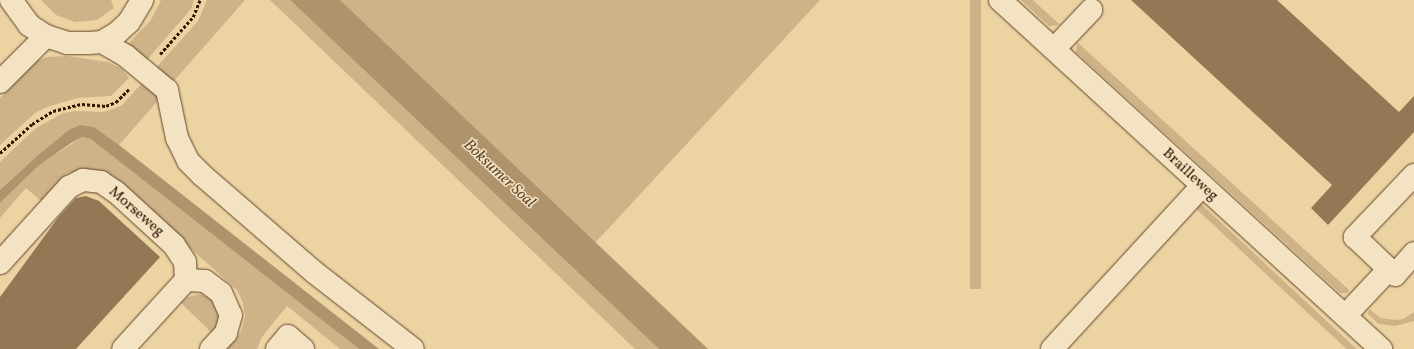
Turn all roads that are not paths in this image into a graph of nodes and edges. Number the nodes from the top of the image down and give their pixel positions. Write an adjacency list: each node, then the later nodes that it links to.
1 (11, 0): 5 (street)
2 (142, 0): 6 (street)
3 (1000, 0): 7 (street, Brailleweg)
4 (1091, 10): 7 (street)
5 (46, 36): 6 (street); 8 (street)
6 (102, 42): 20 (street)
7 (1054, 49): 10 (street, Brailleweg)
8 (0, 82)
9 (1414, 175): 13 (street)
10 (1202, 186): 15 (street, Brailleweg); 21 (street)
11 (1414, 253): 13 (street)
12 (0, 263): 14 (street, Morseweg)
13 (1389, 269): 15 (street)
14 (186, 280): 16 (street); 17 (street)
15 (1345, 316): 22 (street, Brailleweg)
16 (123, 349)
17 (211, 349)
18 (277, 349): 19 (street)
19 (303, 349)
20 (413, 349)
21 (1052, 349)
22 (1381, 349)

